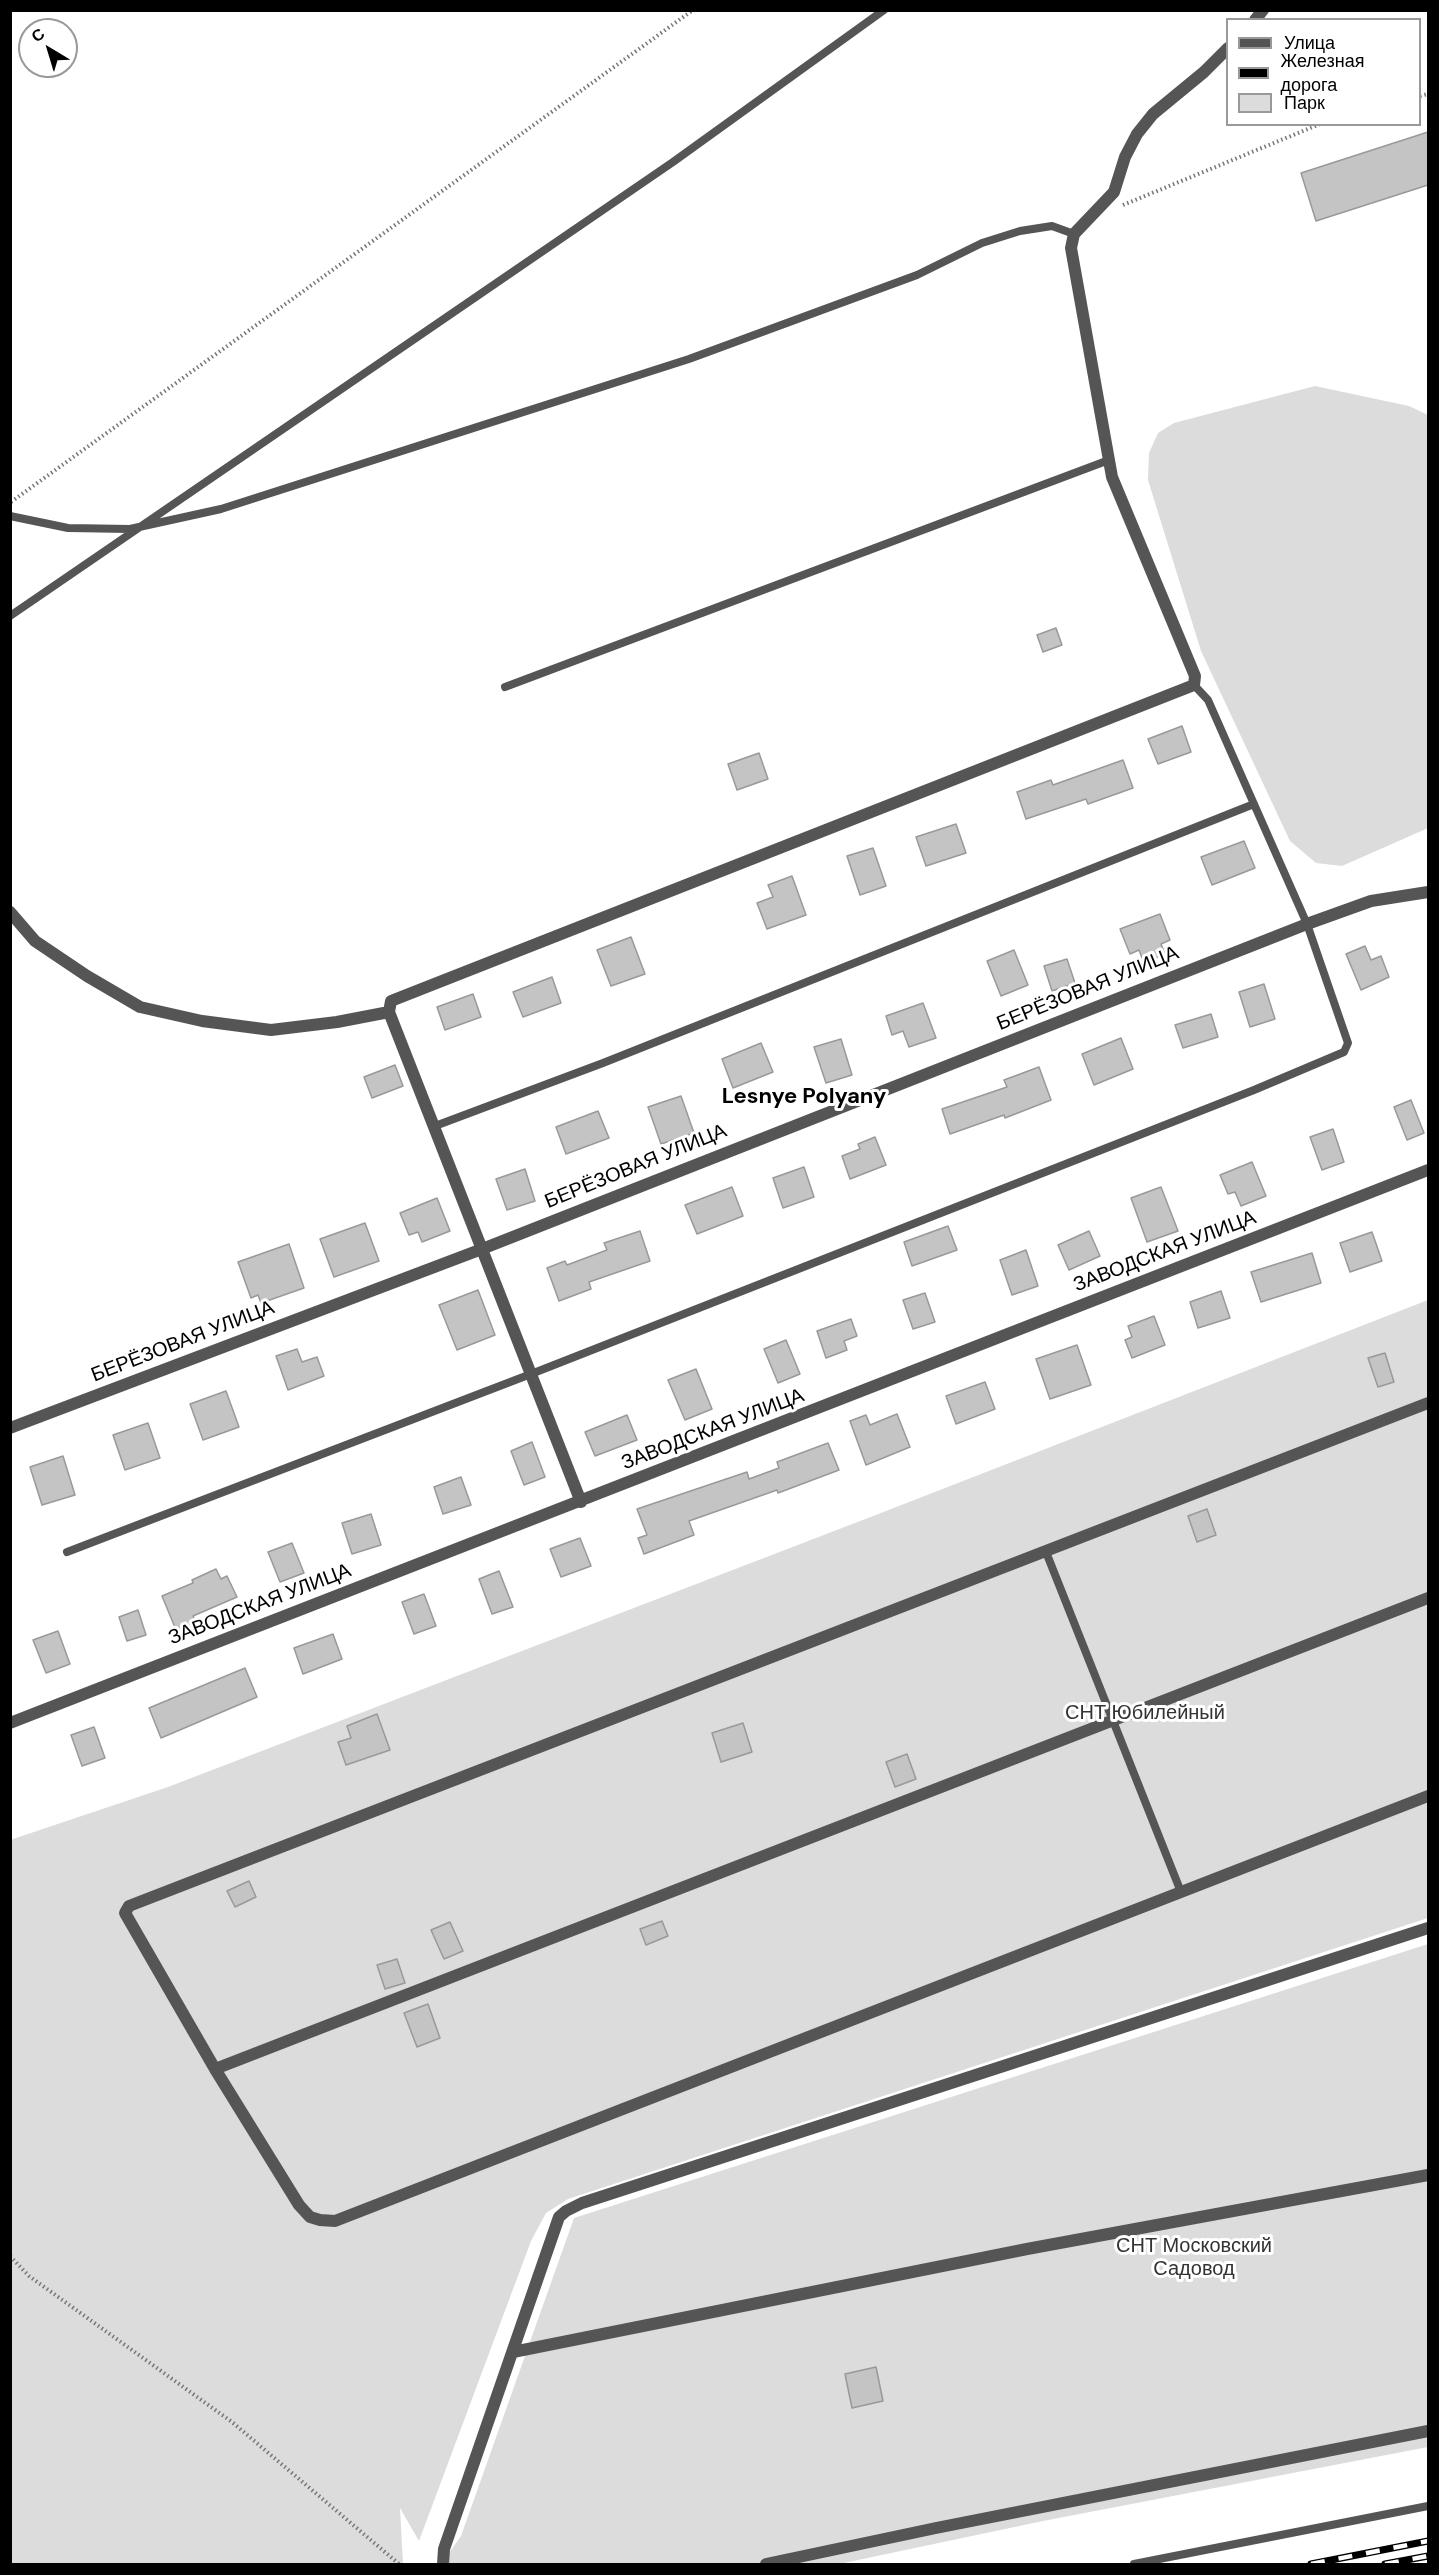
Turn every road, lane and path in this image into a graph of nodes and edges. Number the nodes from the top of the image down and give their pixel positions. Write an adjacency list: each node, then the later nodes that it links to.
1 (693, 10): 8 (path)
2 (884, 10): 10 (lane)
3 (1226, 49): 6 (street)
4 (1315, 126): 5 (path)
5 (1114, 209)
6 (1074, 234): 7 (street); 10 (lane)
7 (1109, 460): 12 (street); 13 (lane)
8 (10, 503)
9 (10, 516): 10 (lane)
10 (147, 525): 11 (lane)
11 (10, 616)
12 (1194, 685): 14 (lane); 18 (street)
13 (504, 687)
14 (1254, 804): 17 (lane); 19 (lane)
15 (1428, 892): 17 (street, БЕРЁЗОВАЯ УЛИЦА)
16 (10, 912): 18 (street)
17 (1307, 924): 21 (street, БЕРЁЗОВАЯ УЛИЦА); 22 (lane)
18 (389, 1012): 19 (street)
19 (435, 1126): 21 (street)
20 (1428, 1170): 25 (street, ЗАВОДСКАЯ УЛИЦА)
21 (483, 1249): 22 (street); 24 (street, БЕРЁЗОВАЯ УЛИЦА)
22 (531, 1374): 25 (street); 26 (lane)
23 (1428, 1403): 27 (street)
24 (10, 1428)
25 (581, 1502): 30 (street, ЗАВОДСКАЯ УЛИЦА)
26 (67, 1552)
27 (1046, 1552): 29 (lane); 34 (street)
28 (1428, 1598): 29 (street)
29 (1114, 1720): 32 (lane); 34 (street)
30 (10, 1723)
31 (1428, 1796): 32 (street)
32 (1181, 1892): 34 (street)
33 (1428, 1928): 37 (street)
34 (215, 2069)
35 (1428, 2175): 37 (street)
36 (10, 2256): 40 (path)
37 (513, 2352): 41 (street)
38 (1428, 2431): 42 (street)
39 (1428, 2506): 43 (lane)
40 (399, 2565)
41 (443, 2565)
42 (766, 2565)
43 (1134, 2565)

